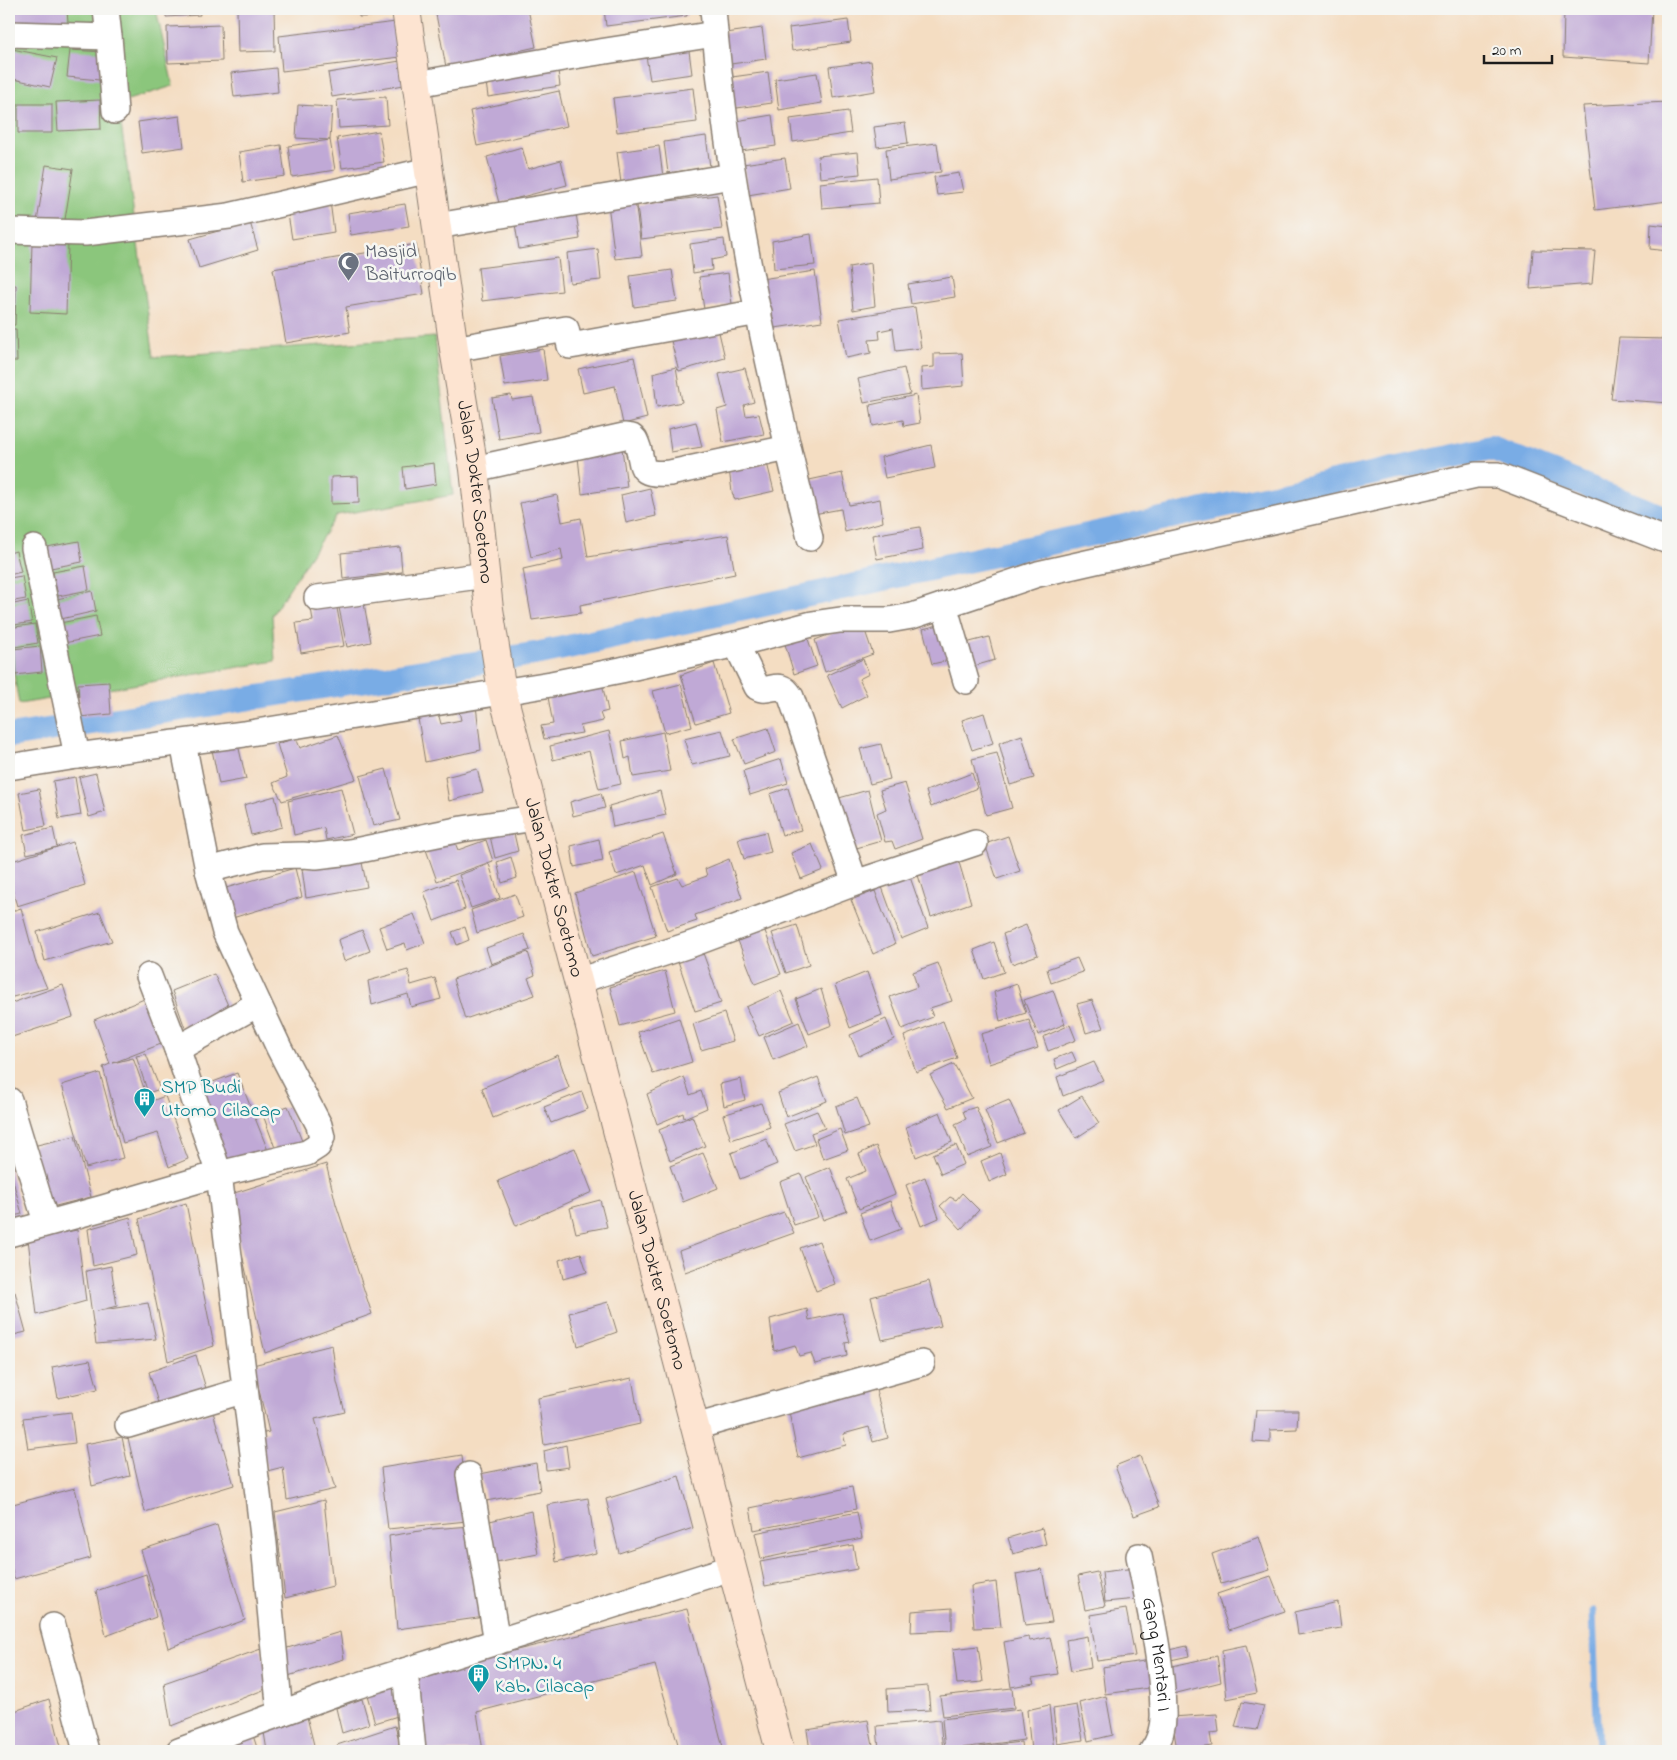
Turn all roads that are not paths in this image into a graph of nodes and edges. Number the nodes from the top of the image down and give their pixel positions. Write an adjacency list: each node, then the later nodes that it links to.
1 (106, 9): 6 (street)
2 (406, 9): 7 (street, Jalan Dokter Soetomo)
3 (713, 9): 5 (street)
4 (9, 34): 6 (street)
5 (715, 34): 7 (street); 10 (street)
6 (109, 37): 8 (street)
7 (417, 84): 9 (street, Jalan Dokter Soetomo)
8 (115, 111)
9 (429, 170): 11 (street, Jalan Dokter Soetomo); 12 (street)
10 (732, 176): 11 (street); 13 (street)
11 (437, 226): 14 (street, Jalan Dokter Soetomo)
12 (9, 231)
13 (759, 312): 14 (street); 15 (street)
14 (454, 349): 16 (street, Jalan Dokter Soetomo)
15 (788, 448): 16 (street); 17 (street)
16 (474, 469): 20 (street, Jalan Dokter Soetomo)
17 (810, 538)
18 (1668, 542): 22 (street)
19 (34, 548): 27 (street)
20 (486, 575): 21 (street); 24 (street, Jalan Dokter Soetomo)
21 (317, 598)
22 (944, 605): 23 (street); 25 (street)
23 (736, 644): 24 (street); 32 (street)
24 (500, 679): 26 (street); 29 (street, Jalan Dokter Soetomo)
25 (966, 681)
26 (184, 743): 27 (street); 31 (street)
27 (75, 750): 28 (street)
28 (9, 767)
29 (535, 818): 31 (street); 34 (street, Jalan Dokter Soetomo)
30 (975, 843): 32 (street)
31 (208, 870): 35 (street)
32 (855, 883): 34 (street)
33 (149, 976): 36 (street)
34 (578, 981): 44 (street, Jalan Dokter Soetomo)
35 (258, 1004): 36 (street); 38 (street)
36 (177, 1049): 38 (street)
37 (9, 1100): 39 (street)
38 (219, 1174): 39 (street); 42 (street)
39 (46, 1222): 40 (street)
40 (9, 1234)
41 (922, 1363): 44 (street)
42 (245, 1390): 43 (street); 51 (street)
43 (128, 1425)
44 (695, 1428): 47 (street, Jalan Dokter Soetomo)
45 (469, 1475): 49 (street)
46 (1139, 1556): 57 (street, Gang Mentari I)
47 (731, 1568): 49 (street); 56 (street, Jalan Dokter Soetomo)
48 (53, 1626): 53 (street)
49 (497, 1642): 50 (street)
50 (405, 1671): 51 (street); 55 (street)
51 (280, 1714): 52 (street)
52 (216, 1744): 54 (street)
53 (86, 1751)
54 (178, 1751)
55 (413, 1751)
56 (780, 1751)
57 (1152, 1751)

